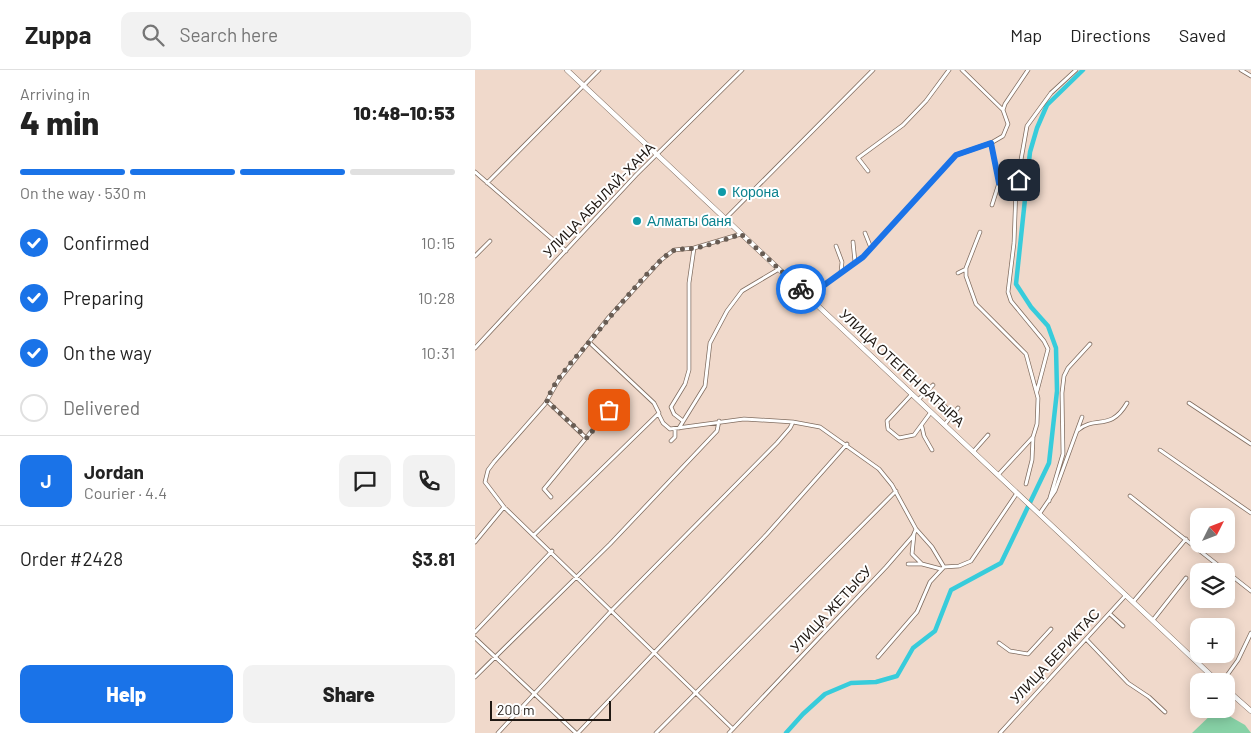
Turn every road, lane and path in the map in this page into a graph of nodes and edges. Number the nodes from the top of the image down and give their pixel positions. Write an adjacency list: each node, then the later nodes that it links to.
1 (567, 70): 11 (main road, УЛИЦА ОТЕГЕН БАТЫРА)
2 (599, 70): 11 (street)
3 (742, 70): 14 (street, УЛИЦА АБЫЛАЙ-ХАНА)
4 (873, 70): 21 (street)
5 (949, 70): 15 (street)
6 (962, 70): 12 (street)
7 (1028, 70): 12 (street)
8 (1075, 70): 19 (street)
9 (1241, 70): 10 (street)
10 (1251, 76)
11 (583, 85): 14 (main road, УЛИЦА ОТЕГЕН БАТЫРА); 17 (street)
12 (1003, 110): 13 (street)
13 (991, 143): 18 (street); 29 (street)
14 (657, 155): 21 (main road, УЛИЦА ОТЕГЕН БАТЫРА); 30 (street, УЛИЦА АБЫЛАЙ-ХАНА)
15 (868, 171)
16 (475, 172): 17 (street)
17 (487, 183): 30 (street)
18 (999, 183): 19 (street); 20 (street)
19 (1016, 188): 44 (street)
20 (992, 205)
21 (726, 218): 24 (main road, УЛИЦА ОТЕГЕН БАТЫРА)
22 (865, 232): 29 (street)
23 (980, 232): 34 (street)
24 (741, 234): 28 (street); 33 (main road, УЛИЦА ОТЕГЕН БАТЫРА)
25 (490, 241): 31 (street)
26 (853, 242): 32 (street)
27 (836, 246): 35 (street)
28 (694, 248): 40 (street); 57 (street)
29 (871, 249): 32 (street)
30 (566, 251): 42 (street, УЛИЦА АБЫЛАЙ-ХАНА)
31 (475, 256)
32 (855, 263): 35 (street)
33 (779, 268): 37 (main road, УЛИЦА ОТЕГЕН БАТЫРА); 57 (street)
34 (966, 268): 36 (street); 44 (street)
35 (841, 273): 38 (street)
36 (958, 273)
37 (800, 288): 38 (main road, УЛИЦА ОТЕГЕН БАТЫРА); 39 (street)
38 (809, 296): 46 (main road, УЛИЦА ОТЕГЕН БАТЫРА)
39 (791, 298)
40 (589, 342): 48 (street); 55 (street)
41 (1090, 344): 79 (street)
42 (475, 348)
43 (933, 385): 45 (street)
44 (1037, 390): 65 (street)
45 (928, 391): 47 (street); 54 (street)
46 (913, 394): 47 (main road, УЛИЦА ОТЕГЕН БАТЫРА); 61 (street)
47 (919, 400): 53 (main road, УЛИЦА ОТЕГЕН БАТЫРА)
48 (547, 401): 66 (street); 80 (street)
49 (1189, 402): 69 (street)
50 (1127, 403): 63 (street)
51 (958, 408): 54 (street)
52 (609, 410): 66 (street)
53 (931, 411): 60 (main road, УЛИЦА ОТЕГЕН БАТЫРА); 61 (street)
54 (953, 414): 60 (street)
55 (657, 415): 62 (street); 84 (street)
56 (1082, 417): 63 (street)
57 (683, 421): 62 (street)
58 (719, 421): 59 (street); 62 (street); 92 (street)
59 (793, 422): 68 (street); 97 (street)
60 (945, 424): 72 (main road, УЛИЦА ОТЕГЕН БАТЫРА)
61 (921, 426): 70 (street)
62 (677, 429): 67 (street)
63 (1077, 430): 79 (street)
64 (988, 435): 72 (street)
65 (1033, 437): 73 (street); 74 (street)
66 (587, 438): 78 (street)
67 (671, 441)
68 (847, 444): 75 (street); 107 (street)
69 (1251, 444)
70 (932, 450)
71 (1160, 450): 82 (street)
72 (973, 452): 73 (main road, УЛИЦА ОТЕГЕН БАТЫРА)
73 (998, 476): 76 (main road, УЛИЦА ОТЕГЕН БАТЫРА)
74 (1026, 484)
75 (896, 491): 83 (street); 113 (street)
76 (1017, 493): 81 (main road, УЛИЦА ОТЕГЕН БАТЫРА); 91 (street)
77 (1130, 496): 86 (street)
78 (551, 498)
79 (1049, 501): 81 (street)
80 (504, 507): 84 (street); 87 (street)
81 (1040, 513): 95 (main road, УЛИЦА ОТЕГЕН БАТЫРА)
82 (1251, 513)
83 (916, 529): 85 (street, УЛИЦА ЖЕТЫСУ); 91 (street)
84 (535, 534): 88 (street)
85 (914, 534): 90 (street); 118 (street, УЛИЦА ЖЕТЫСУ)
86 (1186, 539): 94 (street); 96 (street)
87 (475, 542)
88 (552, 552): 92 (street); 102 (street)
89 (908, 564): 90 (street)
90 (922, 564): 91 (street)
91 (942, 568): 108 (street)
92 (577, 576): 97 (street); 109 (street)
93 (1186, 578): 99 (street)
94 (1251, 590)
95 (1126, 595): 96 (main road, УЛИЦА ОТЕГЕН БАТЫРА); 98 (street, УЛИЦА БЕРИКТАС)
96 (1133, 602): 99 (main road, УЛИЦА ОТЕГЕН БАТЫРА)
97 (611, 611): 107 (street); 114 (street)
98 (1110, 614): 100 (street); 105 (street, УЛИЦА БЕРИКТАС)
99 (1153, 620): 110 (main road, УЛИЦА ОТЕГЕН БАТЫРА)
100 (1123, 626)
101 (1051, 629): 106 (street)
102 (475, 632)
103 (1251, 634): 111 (street)
104 (475, 638): 109 (street)
105 (1086, 639): 117 (street); 123 (street, УЛИЦА БЕРИКТАС)
106 (999, 643)
107 (654, 653): 113 (street); 120 (street)
108 (877, 656)
109 (495, 657): 112 (street); 114 (street)
110 (1209, 673)
111 (1229, 673)
112 (475, 677)
113 (695, 693): 118 (street); 121 (street)
114 (535, 695): 119 (street); 120 (street)
115 (1235, 697): 116 (main road)
116 (1251, 711)
117 (1165, 712)
118 (733, 729): 122 (street, УЛИЦА ЖЕТЫСУ)
119 (498, 733)
120 (577, 733)
121 (656, 733)
122 (729, 733)
123 (1000, 733)

